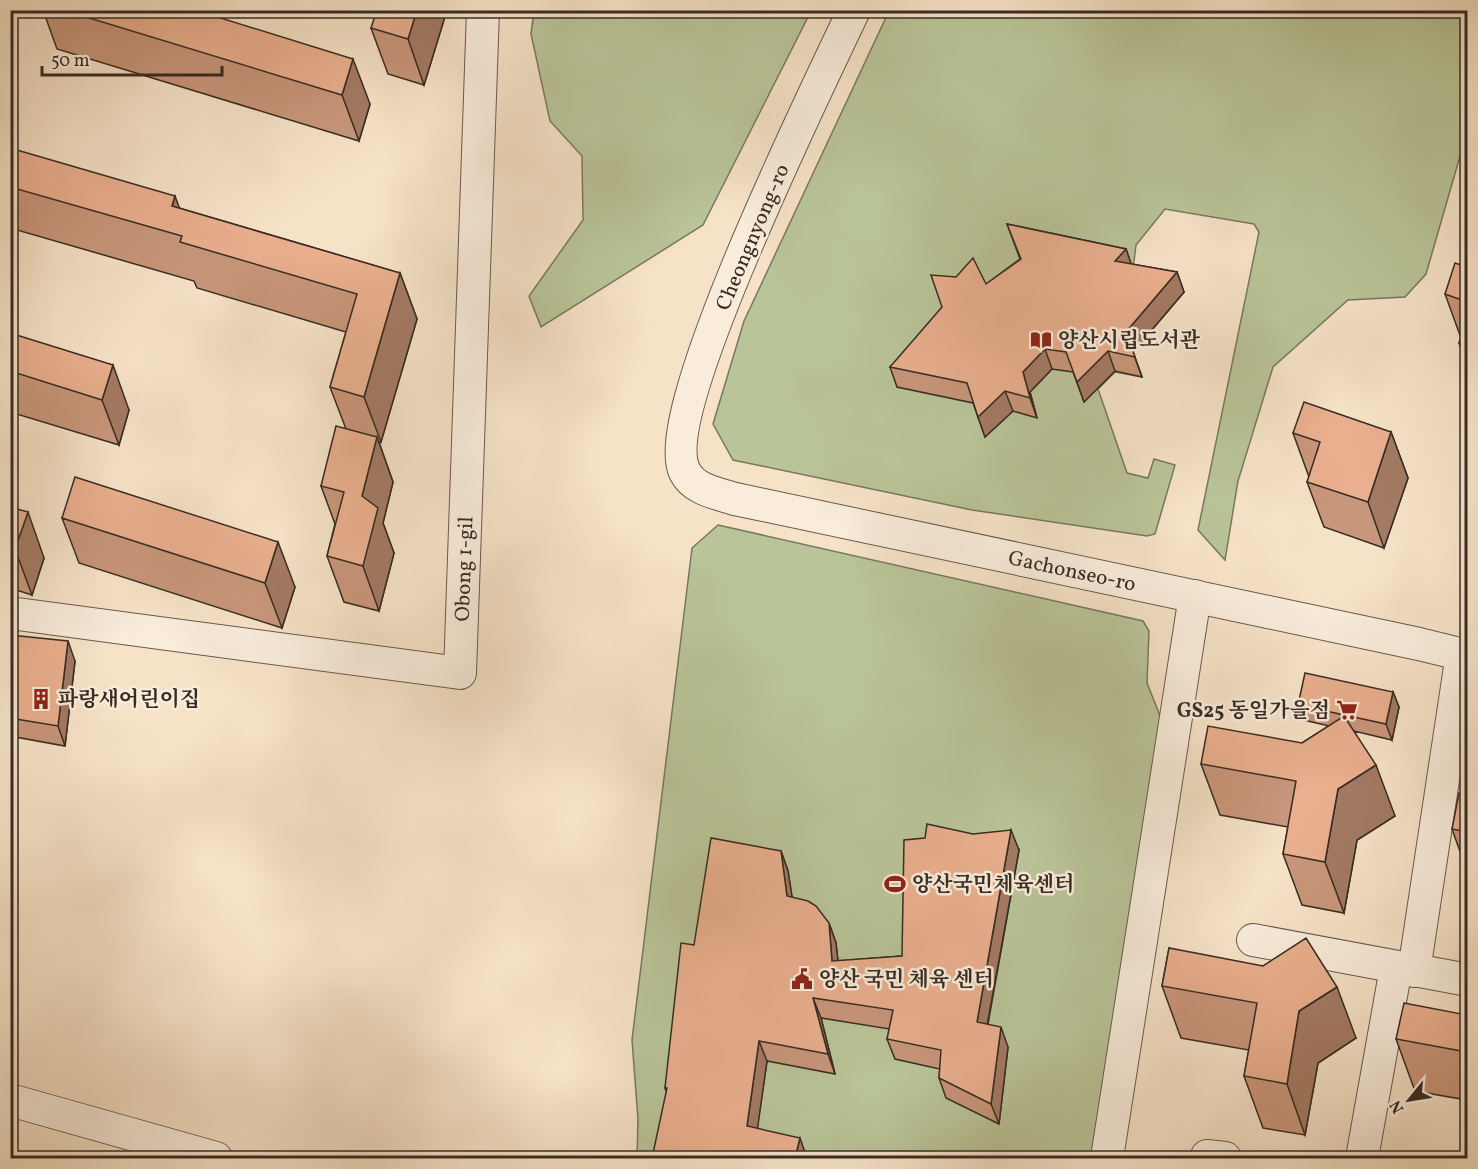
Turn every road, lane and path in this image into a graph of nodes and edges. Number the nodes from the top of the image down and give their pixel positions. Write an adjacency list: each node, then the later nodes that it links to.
1 (483, 10): 5 (street, Obong 1-gil)
2 (854, 10): 3 (street, Cheongnyong-ro)
3 (684, 472): 4 (street, Gachonseo-ro)
4 (1195, 596): 6 (street, Gachonseo-ro); 12 (street)
5 (10, 612)
6 (1465, 655): 8 (street)
7 (1253, 940): 8 (street)
8 (1405, 969): 9 (street); 13 (street)
9 (1467, 980)
10 (10, 1100): 11 (street)
11 (216, 1158)
12 (1107, 1158)
13 (1362, 1158)

